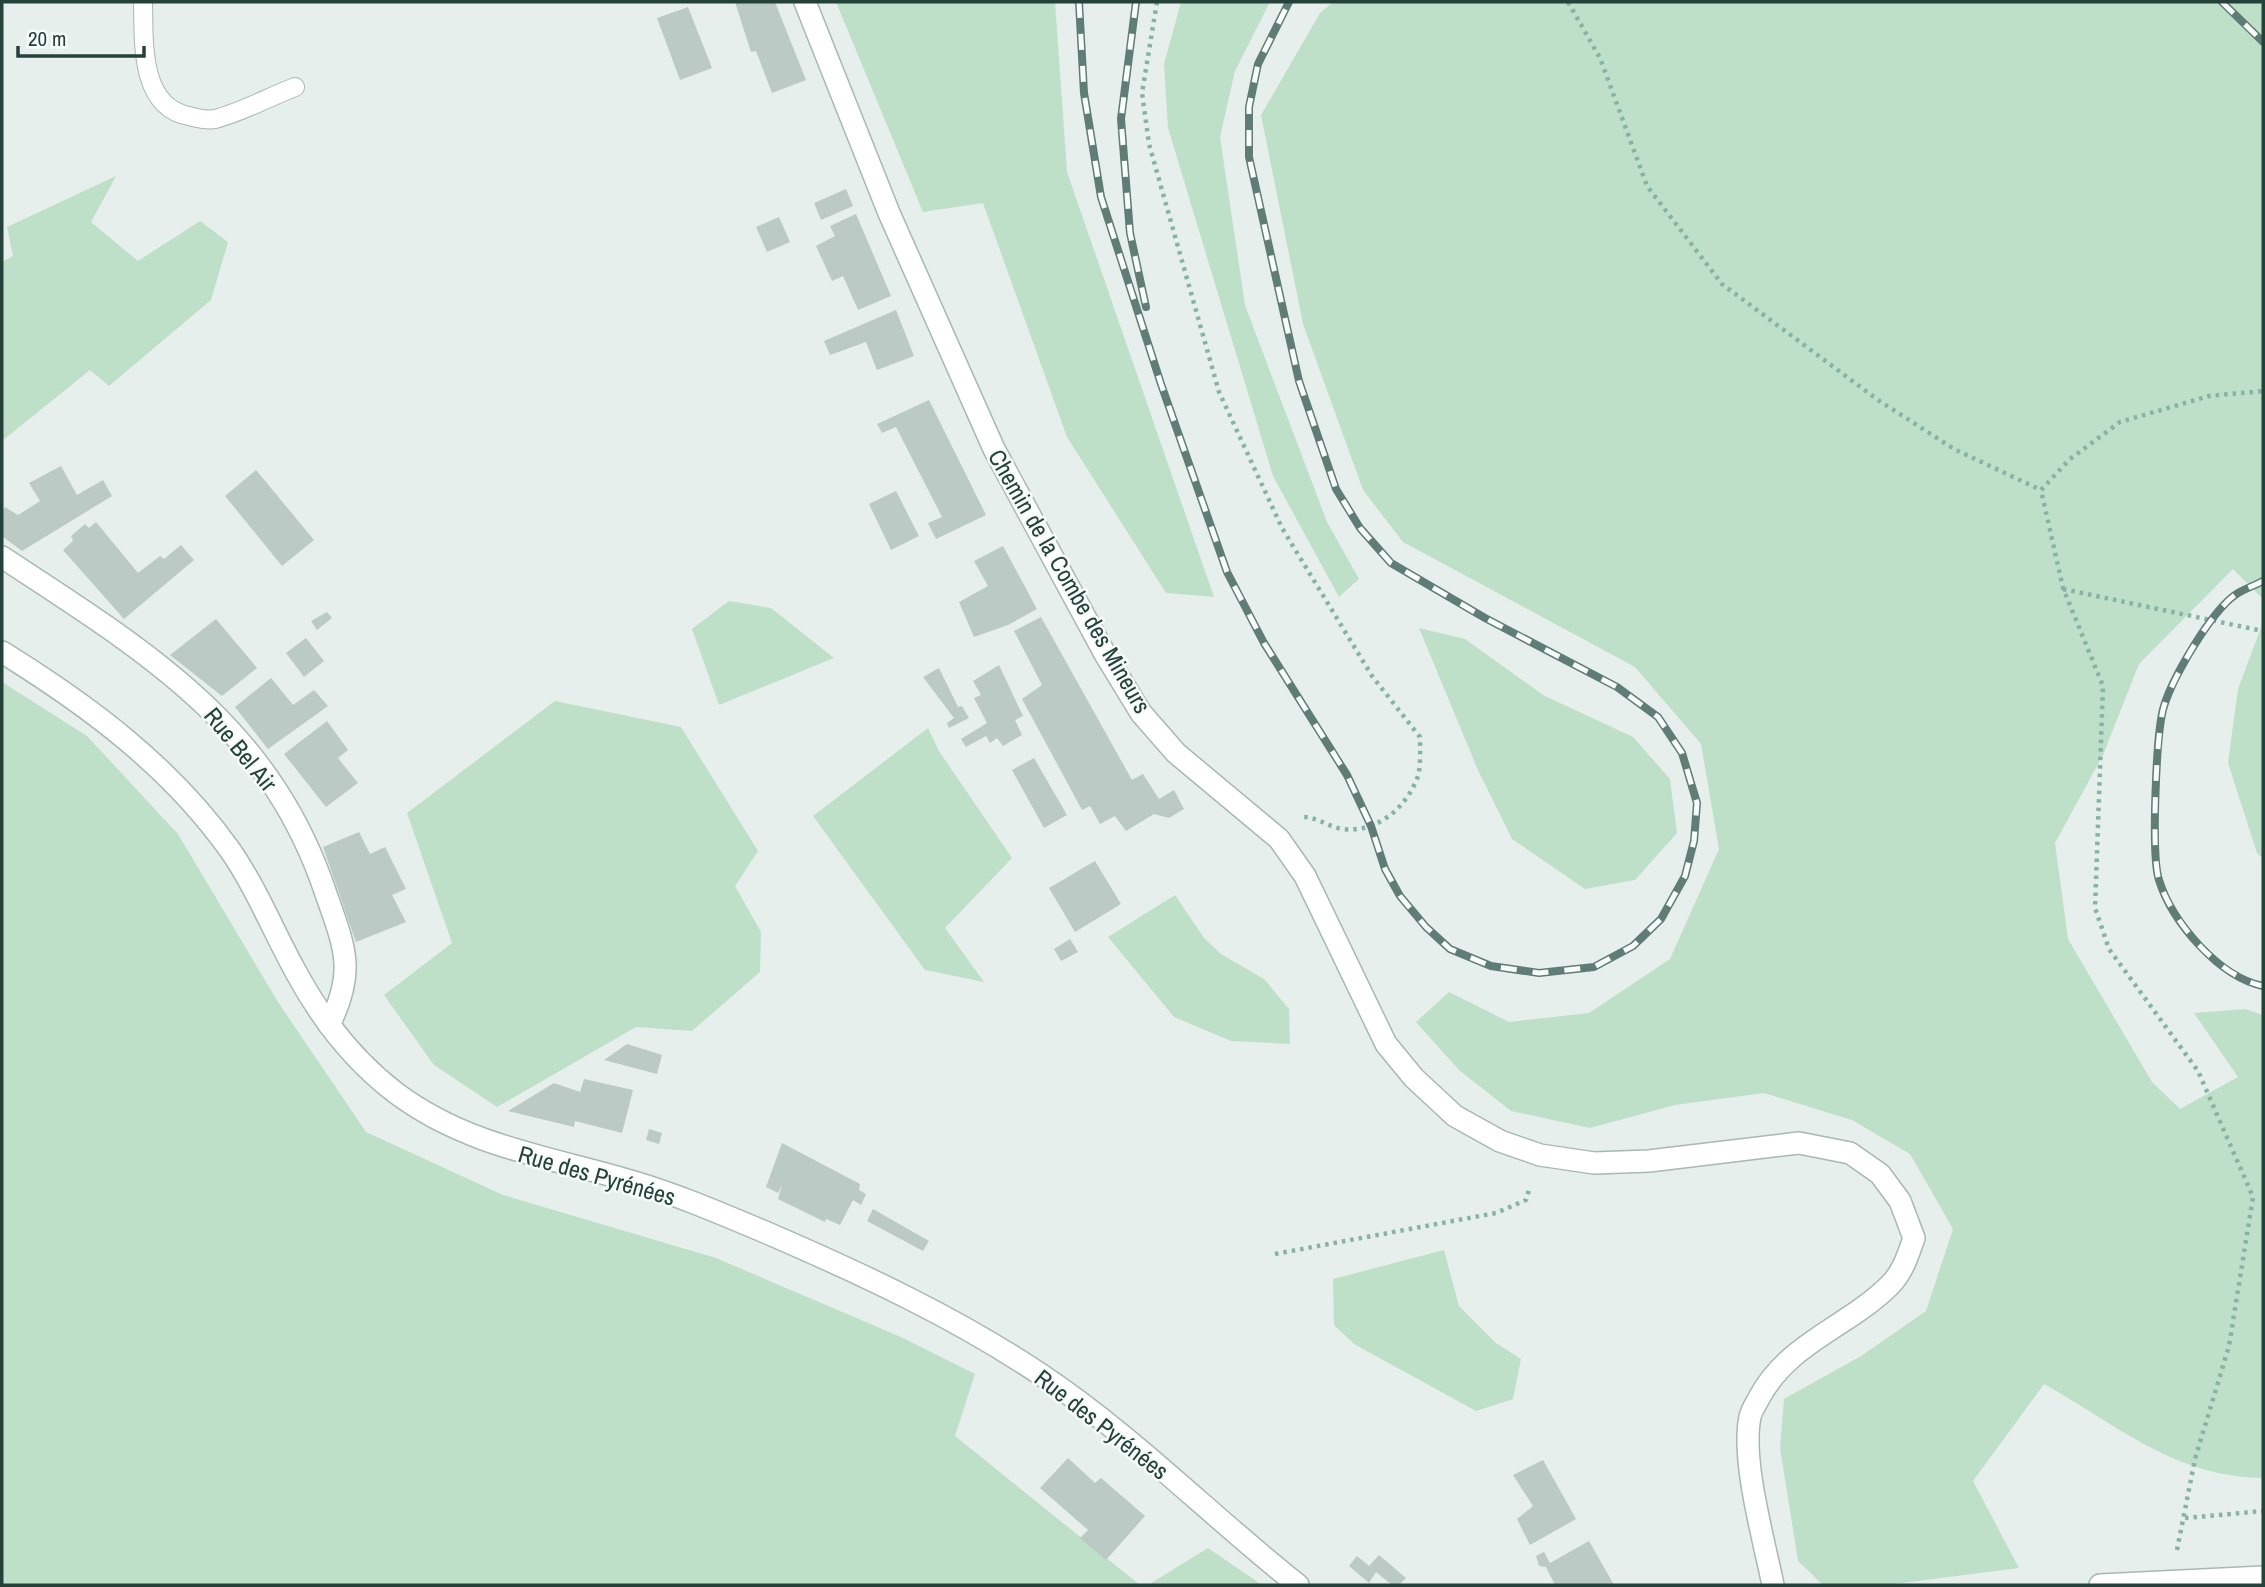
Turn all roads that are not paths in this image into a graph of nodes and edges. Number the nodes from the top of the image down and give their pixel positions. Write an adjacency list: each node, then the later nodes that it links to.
1 (143, 2): 3 (lane)
2 (805, 2): 9 (street, Chemin de la Combe des Mineurs)
3 (295, 87)
4 (2, 557): 6 (street, Rue Bel Air)
5 (2, 652): 6 (street, Rue des Pyrénées)
6 (329, 1026): 8 (street, Rue des Pyrénées)
7 (2263, 1577): 10 (street)
8 (1298, 1585)
9 (1773, 1585)
10 (2099, 1585)

